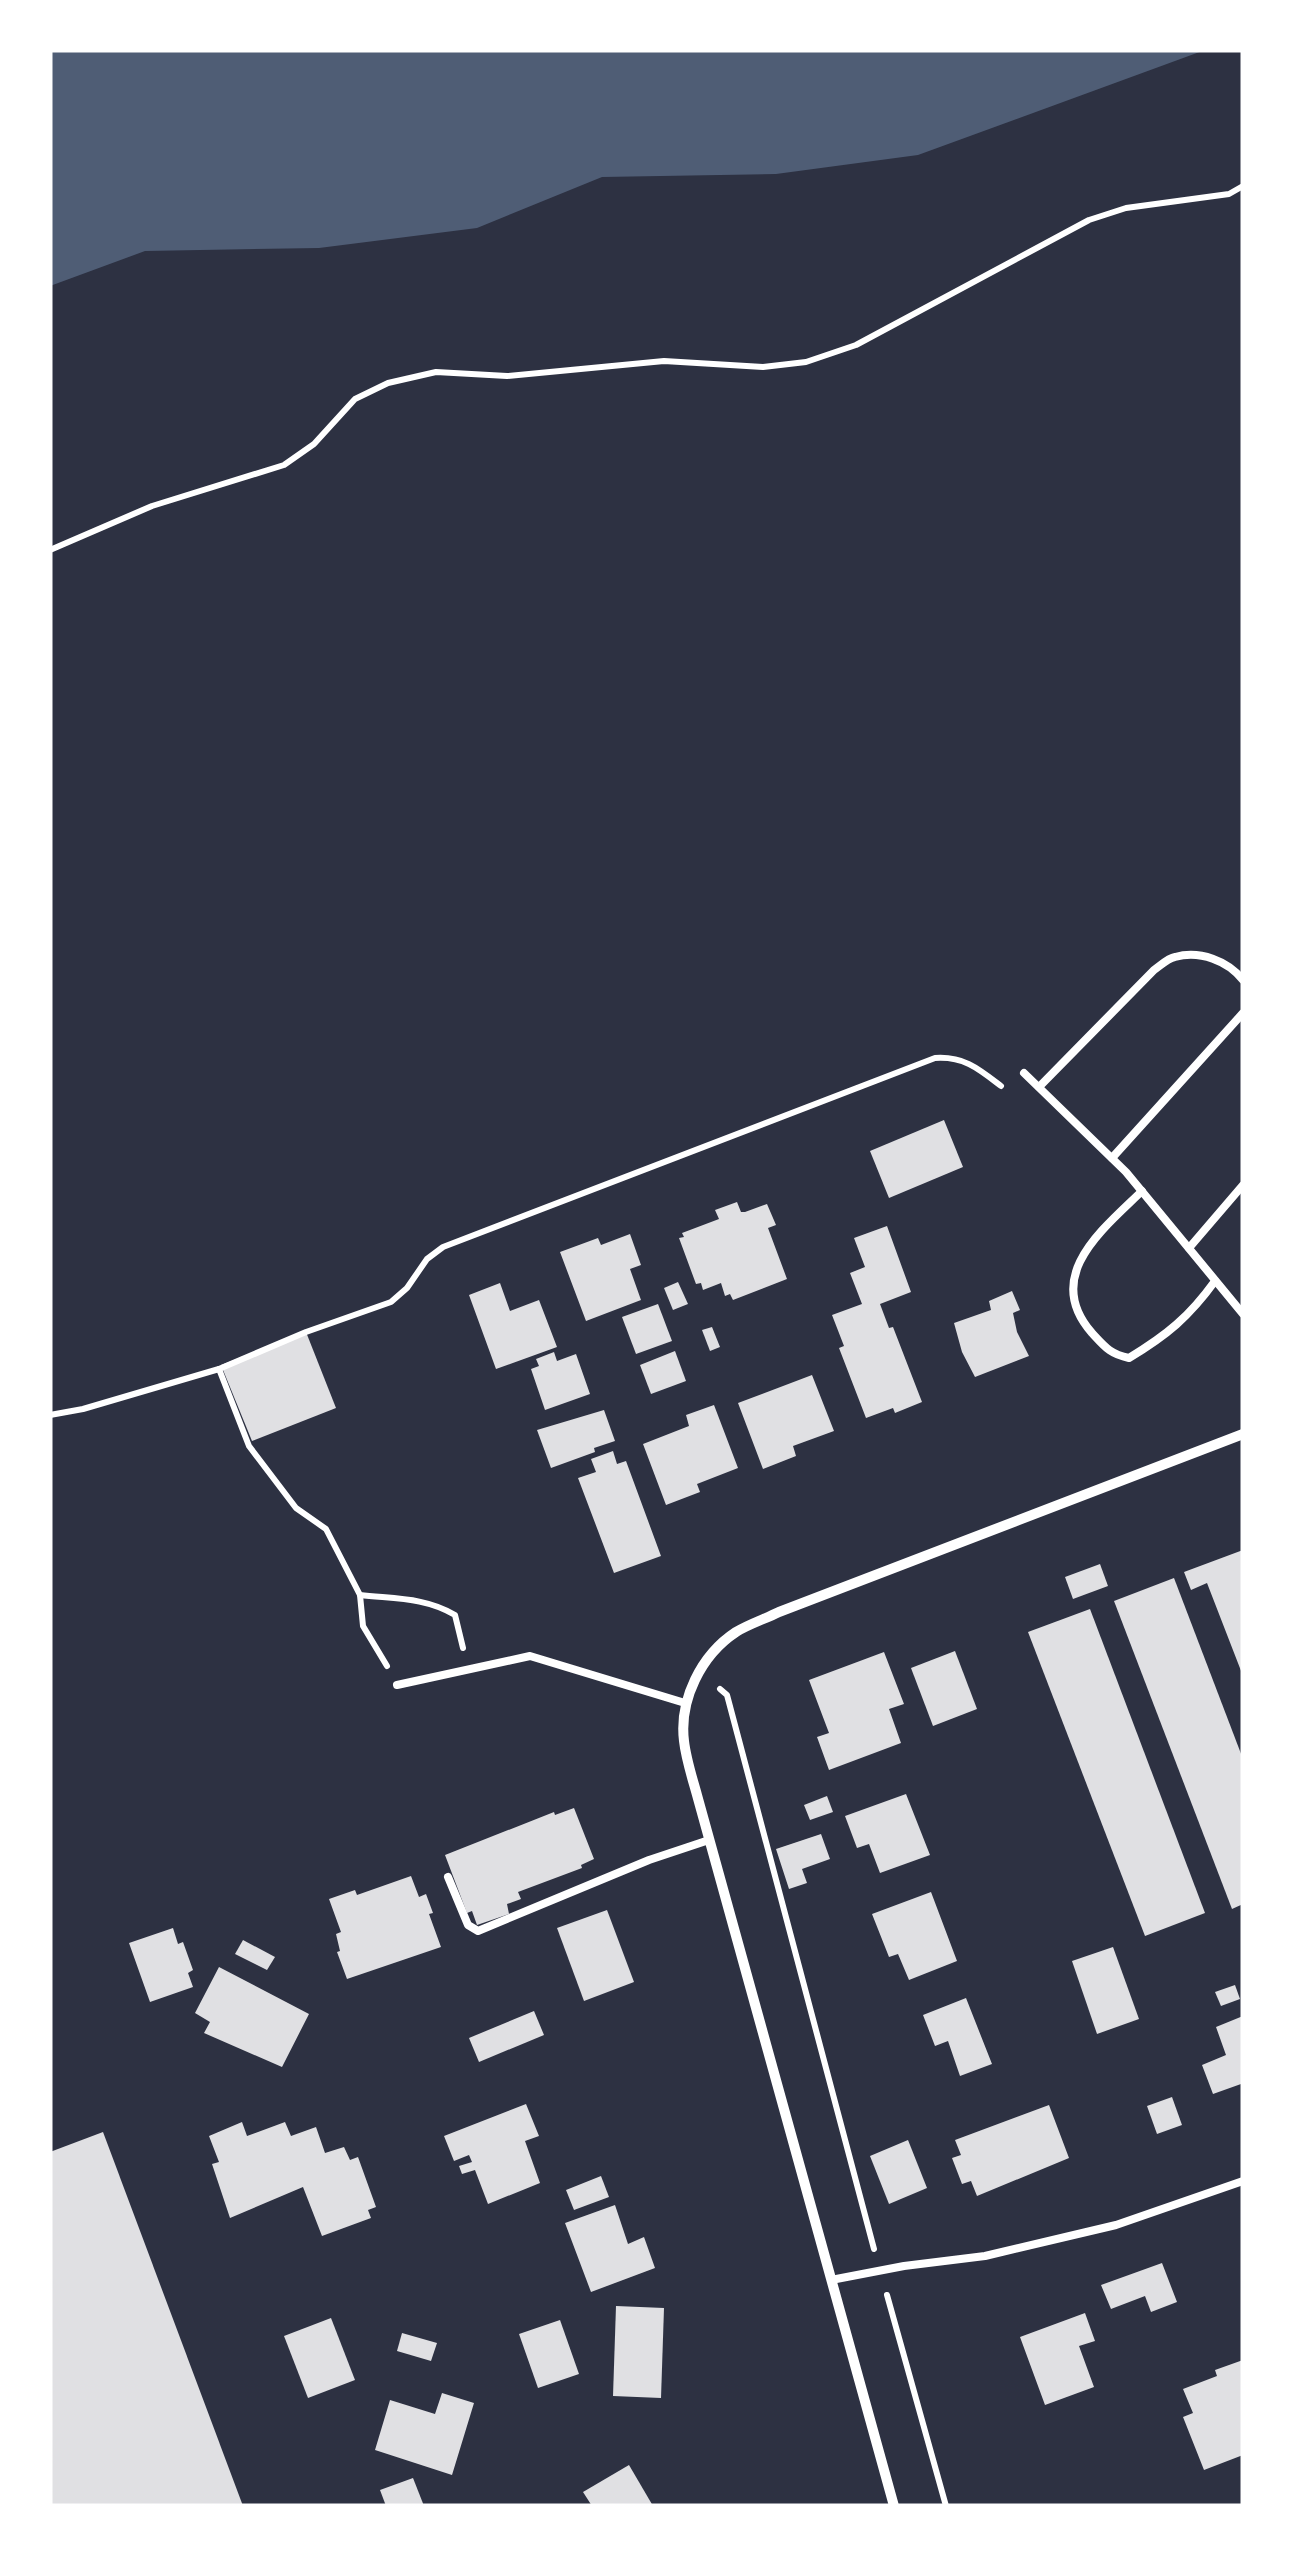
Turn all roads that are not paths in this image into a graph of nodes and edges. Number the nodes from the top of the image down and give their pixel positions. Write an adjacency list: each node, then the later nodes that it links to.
1 (1243, 980): 4 (lane)
2 (1243, 1014): 5 (lane)
3 (1024, 1072): 4 (lane)
4 (1040, 1086): 5 (lane)
5 (1112, 1158): 7 (lane)
6 (1243, 1186): 8 (lane)
7 (1142, 1191): 8 (lane); 9 (lane)
8 (1189, 1248): 9 (lane)
9 (1216, 1280): 10 (lane)
10 (1243, 1314)
11 (1243, 1434): 13 (street)
12 (397, 1684): 13 (lane)
13 (685, 1704): 14 (street)
14 (709, 1840): 15 (lane); 17 (street)
15 (448, 1877)
16 (1243, 2180): 17 (lane)
17 (831, 2280): 18 (street)
18 (894, 2506)

